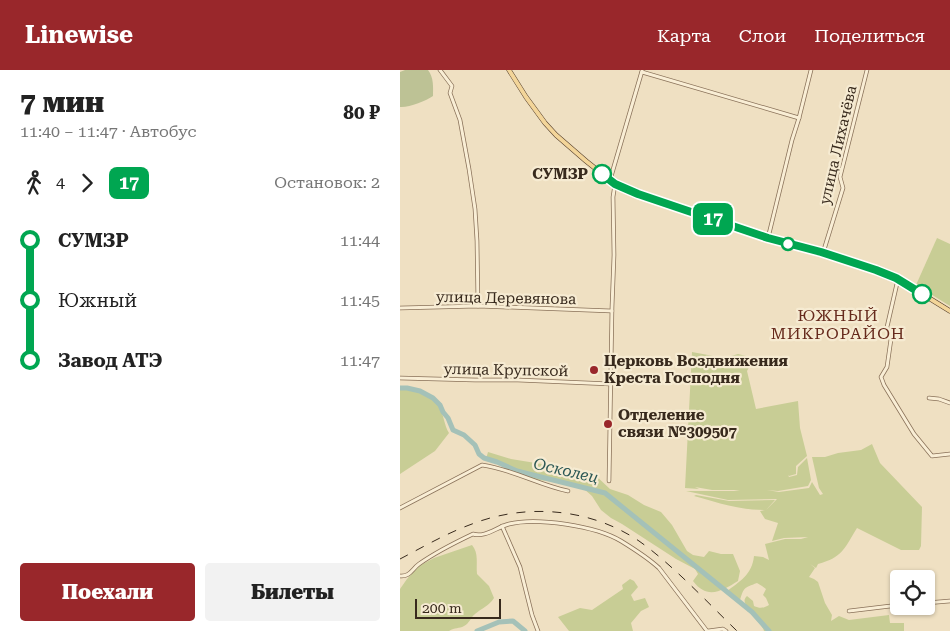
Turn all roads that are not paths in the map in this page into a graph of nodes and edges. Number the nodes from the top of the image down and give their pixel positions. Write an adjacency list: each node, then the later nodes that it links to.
1 (440, 70): 12 (street)
2 (508, 70): 7 (main road)
3 (811, 70): 6 (street)
4 (867, 70): 10 (street, улица Лихачёва)
5 (642, 71): 6 (street); 7 (street)
6 (799, 118): 9 (street)
7 (610, 180): 8 (main road)
8 (615, 184): 9 (main road); 14 (street)
9 (768, 238): 10 (main road)
10 (823, 253): 11 (main road)
11 (898, 279): 15 (main road); 20 (street)
12 (478, 306): 13 (street, улица Деревянова); 14 (street, улица Деревянова)
13 (400, 308)
14 (612, 311): 17 (street)
15 (950, 311)
16 (400, 378): 17 (street, улица Крупской)
17 (611, 384): 21 (street)
18 (929, 398): 19 (street)
19 (950, 403)
20 (950, 454)
21 (609, 481)
22 (568, 491): 23 (street)
23 (400, 508)
24 (502, 526): 25 (street); 30 (street); 31 (street)
25 (400, 576)
26 (950, 601): 27 (street)
27 (935, 602)
28 (890, 606): 29 (street)
29 (849, 611)
30 (538, 631)
31 (708, 631): 32 (street)
32 (726, 631)

